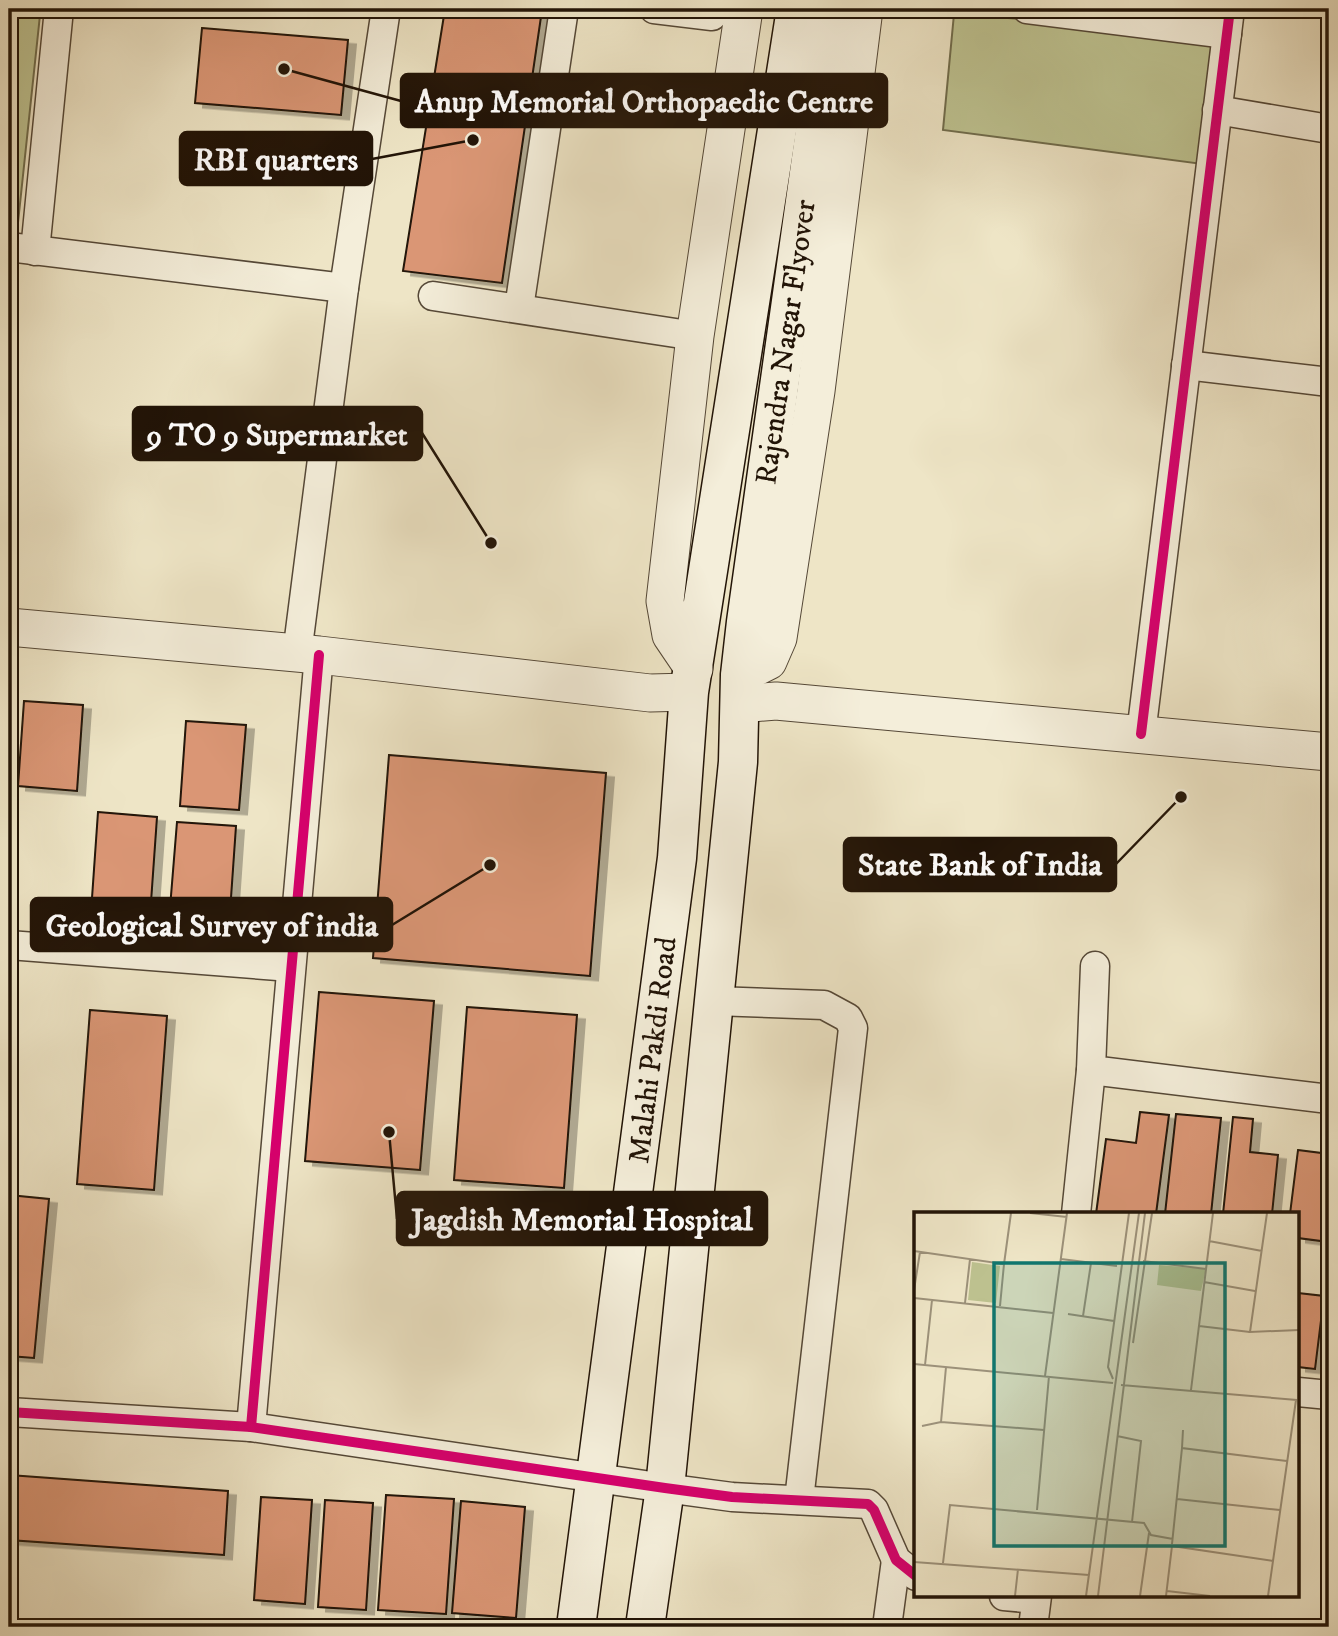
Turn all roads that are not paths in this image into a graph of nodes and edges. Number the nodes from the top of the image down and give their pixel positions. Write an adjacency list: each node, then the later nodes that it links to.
1 (59, 9): 13 (street)
2 (386, 9): 14 (street)
3 (564, 9): 16 (street)
4 (654, 9): 9 (street)
5 (796, 9): 22 (main road, Rajendra Nagar Flyover)
6 (832, 9): 23 (main road, Rajendra Nagar Flyover)
7 (864, 9): 23 (street)
8 (1027, 9): 10 (street)
9 (728, 12): 17 (street)
10 (1228, 21): 11 (street)
11 (1217, 110): 12 (street); 18 (street)
12 (1329, 129)
13 (22, 249): 14 (street)
14 (344, 288): 21 (street)
15 (433, 296): 16 (street)
16 (519, 308): 17 (street)
17 (695, 335): 22 (street)
18 (1186, 365): 19 (street); 24 (street)
19 (1329, 382)
20 (9, 626): 21 (street)
21 (308, 654): 22 (street); 28 (street)
22 (691, 680): 37 (main road, Malahi Pakdi Road)
23 (740, 689): 24 (street); 29 (main road, Rajendra Nagar Flyover)
24 (1141, 734): 25 (street)
25 (1329, 752)
26 (9, 945): 28 (street)
27 (1095, 966): 30 (street)
28 (291, 967): 36 (street)
29 (714, 1001): 38 (main road, Rajendra Nagar Flyover); 39 (street)
30 (1091, 1070): 31 (street); 32 (street)
31 (1329, 1100)
32 (1076, 1212)
33 (1300, 1392): 34 (street)
34 (1329, 1395)
35 (9, 1412): 36 (street)
36 (251, 1426): 37 (street)
37 (597, 1476): 38 (street); 42 (main road, Malahi Pakdi Road)
38 (665, 1488): 39 (street); 43 (main road, Rajendra Nagar Flyover)
39 (799, 1500): 40 (street)
40 (906, 1568): 44 (street)
41 (1036, 1598): 45 (street)
42 (576, 1627)
43 (645, 1627)
44 (887, 1627)
45 (1033, 1627)

